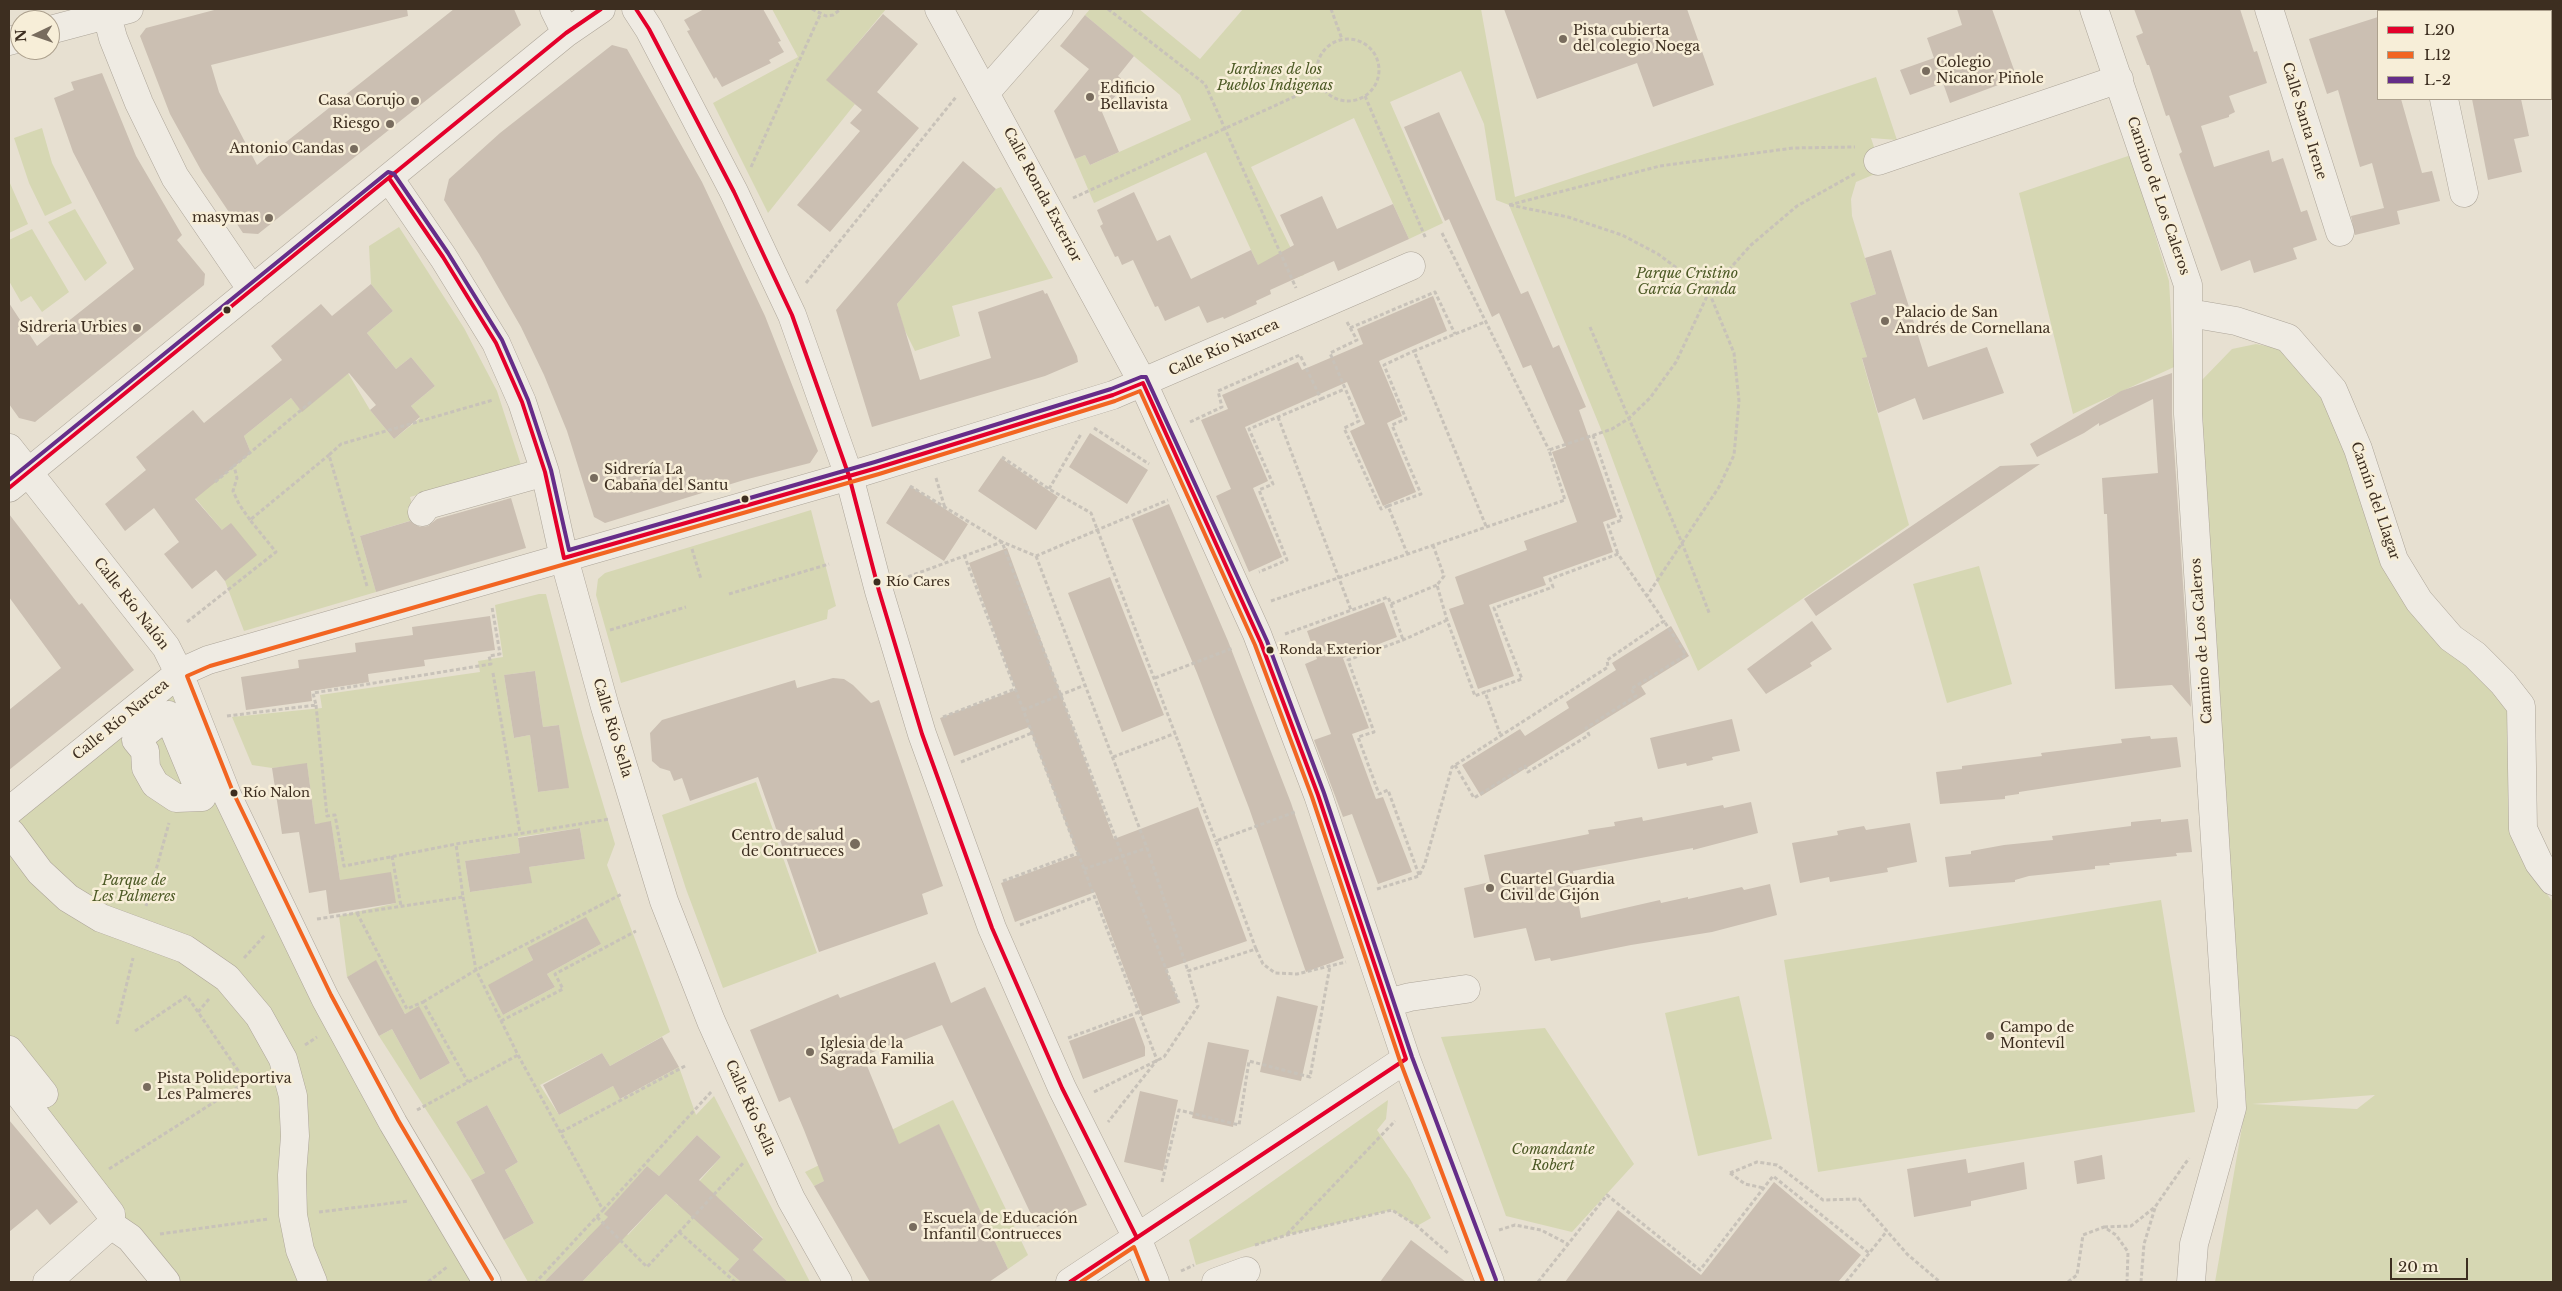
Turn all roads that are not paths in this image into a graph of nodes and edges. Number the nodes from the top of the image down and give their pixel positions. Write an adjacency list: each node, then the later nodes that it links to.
1 (554, 9): 10 (street)
2 (601, 9): 10 (street)
3 (636, 9): 24 (street)
4 (939, 9): 12 (street, Calle Ronda Exterior)
5 (1059, 9): 12 (street)
6 (2094, 9): 11 (street, Camino de Los Caleros)
7 (2269, 9): 17 (street, Calle Santa Irene)
8 (118, 12): 9 (street); 19 (street)
9 (60, 27)
10 (566, 33): 15 (street)
11 (2119, 79): 14 (street); 20 (street, Camino de Los Caleros)
12 (986, 92): 21 (street, Calle Ronda Exterior)
13 (2444, 100): 16 (street)
14 (1878, 161)
15 (389, 178): 19 (street); 23 (street, Calle Río Sella)
16 (2464, 193)
17 (2340, 232)
18 (1411, 266): 21 (street, Calle Río Narcea)
19 (252, 290): 25 (street)
20 (2189, 313): 30 (street, Camín del Llagar); 49 (street, Camino de Los Caleros)
21 (1143, 383): 24 (street, Calle Río Narcea); 32 (street)
22 (9, 448): 25 (street, Calle Río Nalón)
23 (545, 472): 26 (street); 27 (street, Calle Río Sella)
24 (848, 476): 27 (street, Calle Río Narcea); 38 (street)
25 (18, 480): 28 (street, Calle Río Nalón)
26 (422, 512)
27 (564, 558): 28 (street, Calle Río Narcea); 44 (street, Calle Río Sella)
28 (179, 672): 29 (street, Calle Río Narcea); 43 (street, Calle Río Nalón)
29 (10, 822): 42 (street)
30 (2553, 881)
31 (1466, 989): 32 (street)
32 (1388, 1003): 34 (street)
33 (9, 1050): 36 (street)
34 (1406, 1059): 38 (street); 48 (street)
35 (9, 1081): 37 (street)
36 (44, 1094)
37 (111, 1225): 40 (street); 41 (street)
38 (1137, 1238): 45 (street); 46 (street)
39 (1248, 1259): 47 (street)
40 (47, 1282)
41 (166, 1282)
42 (313, 1282)
43 (486, 1282)
44 (838, 1282)
45 (1070, 1282)
46 (1155, 1282)
47 (1216, 1282)
48 (1490, 1282)
49 (2191, 1282)

